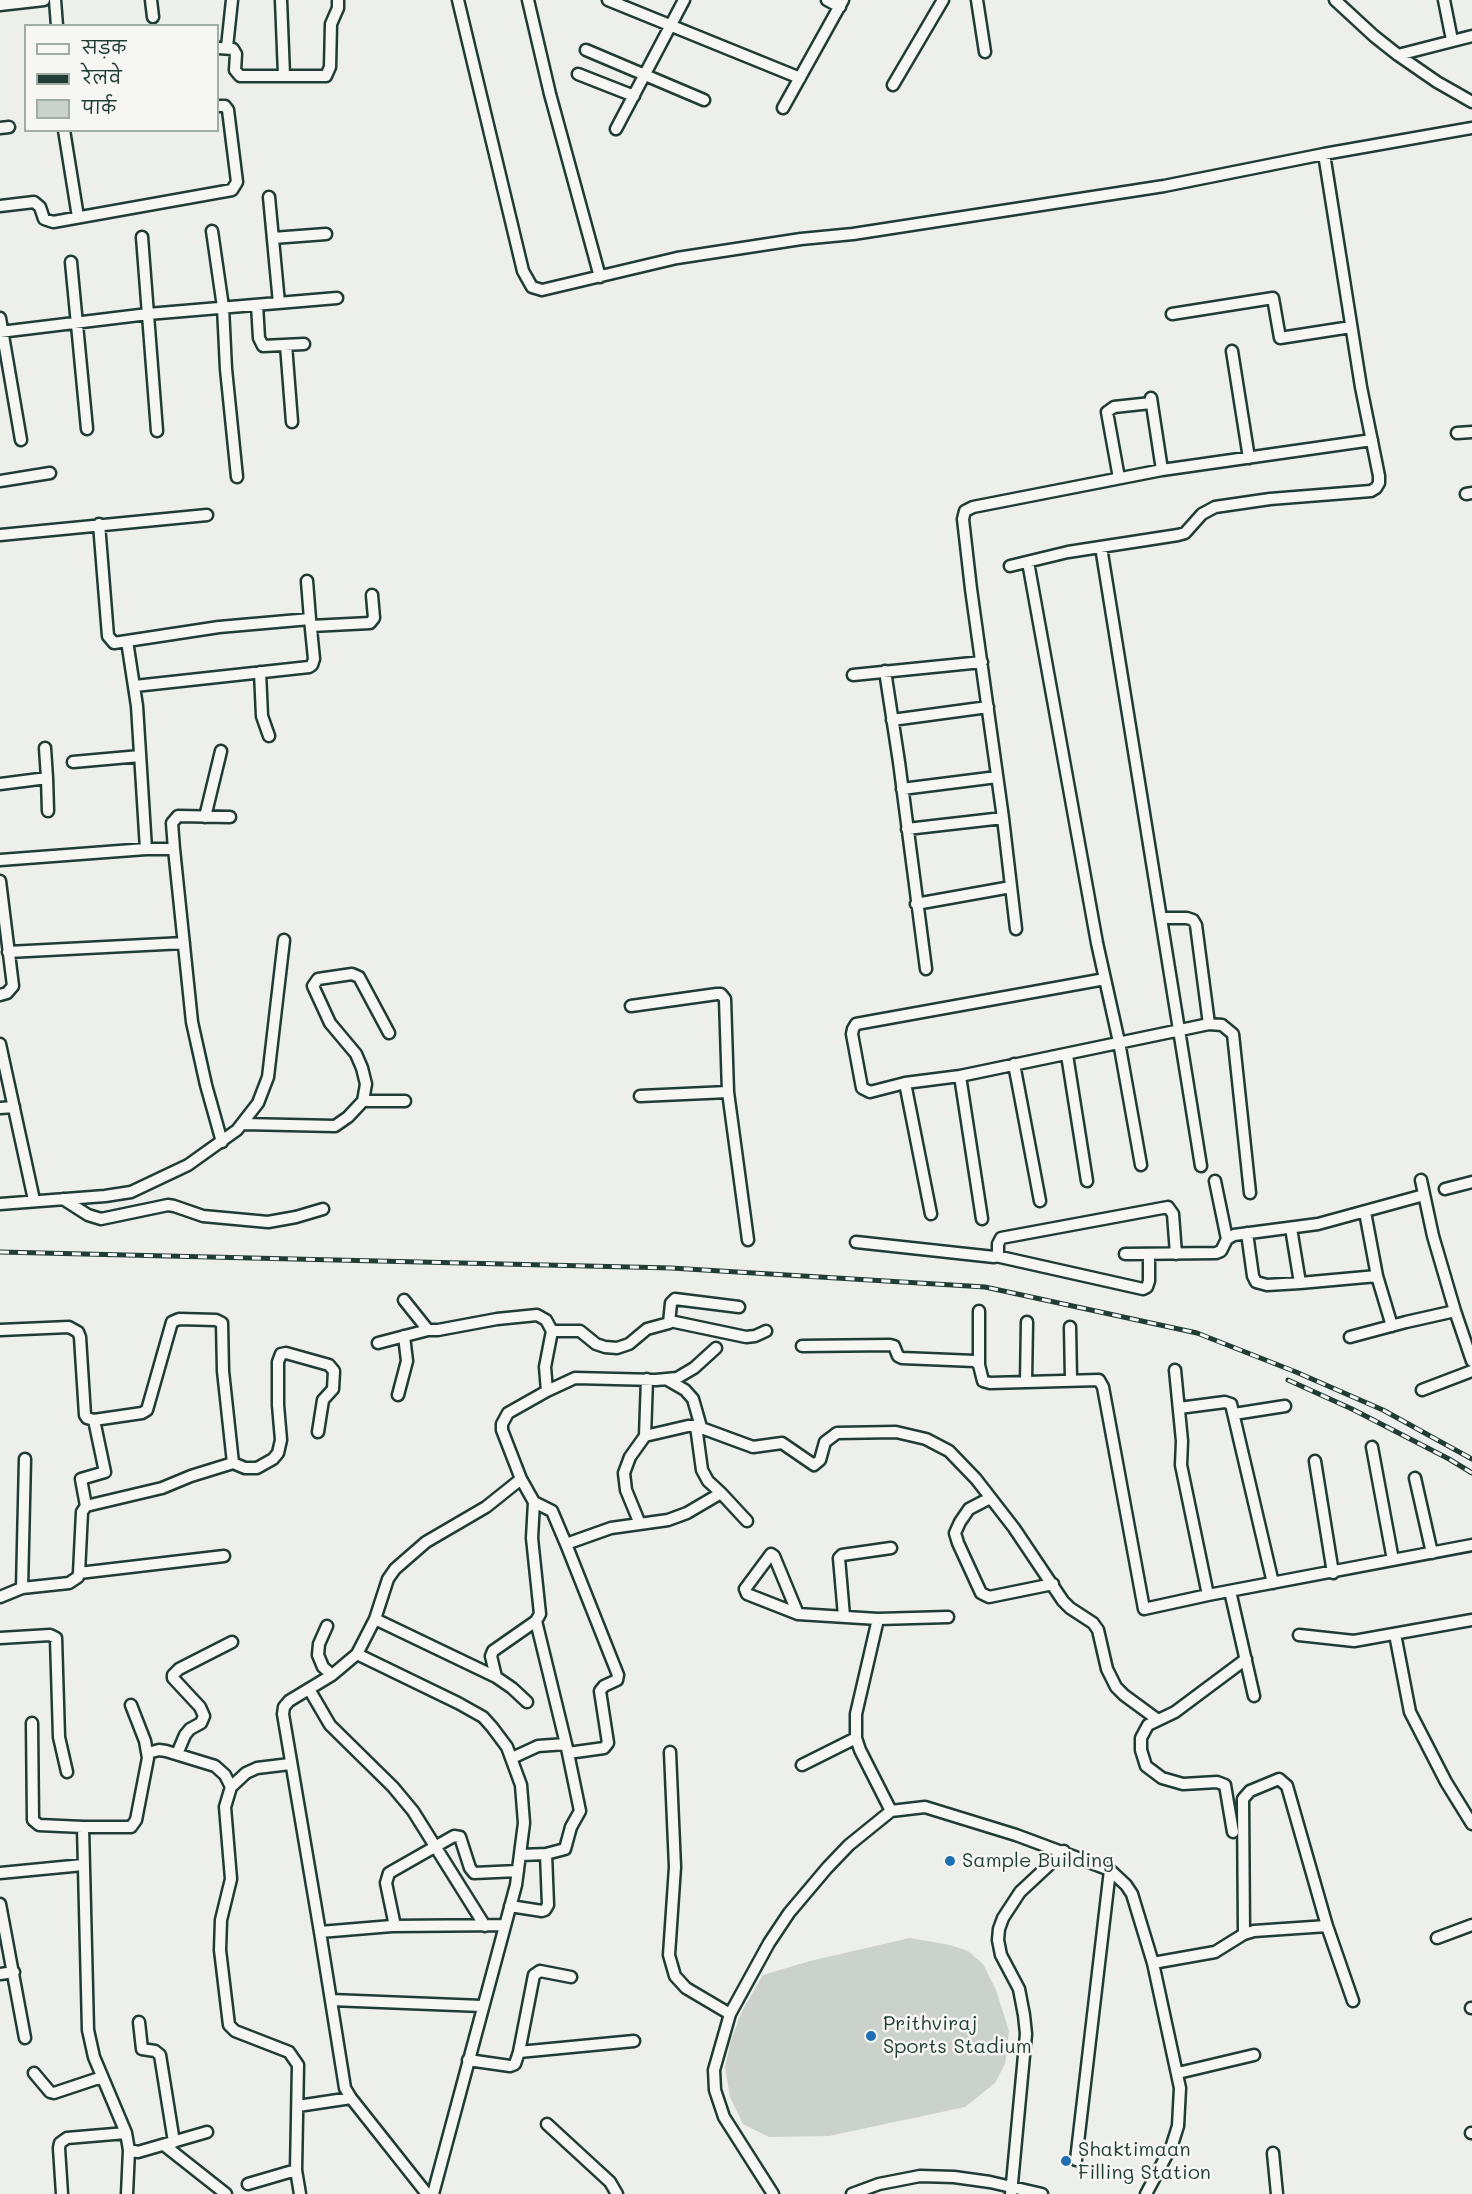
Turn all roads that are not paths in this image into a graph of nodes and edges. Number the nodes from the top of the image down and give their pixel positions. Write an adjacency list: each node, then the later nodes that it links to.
1 (44, 0): 17 (street)
2 (55, 0): 19 (street)
3 (151, 0): 18 (street)
4 (232, 0): 23 (street)
5 (281, 0): 29 (street)
6 (338, 0): 29 (street)
7 (458, 0): 49 (street)
8 (528, 0): 49 (street)
9 (608, 0): 20 (street)
10 (684, 0): 20 (street)
11 (827, 0): 16 (street)
12 (943, 0): 31 (street)
13 (977, 0): 25 (street)
14 (1335, 0): 26 (street)
15 (1444, 0): 22 (street)
16 (841, 3): 30 (street)
17 (0, 5)
18 (153, 17)
19 (57, 24)
20 (671, 25): 28 (street); 30 (street)
21 (1472, 36): 22 (street)
22 (1452, 40): 26 (street)
23 (222, 47): 29 (street)
24 (586, 50): 28 (street)
25 (985, 52)
26 (1398, 55): 34 (street)
27 (578, 74): 32 (street)
28 (645, 74): 32 (street); 33 (street)
29 (284, 75)
30 (800, 78): 36 (street)
31 (893, 85)
32 (634, 96): 38 (street)
33 (704, 100)
34 (1472, 102)
35 (219, 106): 43 (street)
36 (783, 108)
37 (1472, 128): 40 (street)
38 (616, 129)
39 (64, 132): 43 (street)
40 (1324, 154): 49 (street); 58 (street)
41 (269, 197): 47 (street)
42 (0, 206): 43 (street)
43 (78, 217)
44 (212, 231): 53 (street)
45 (326, 234): 47 (street)
46 (142, 237): 54 (street)
47 (273, 238): 51 (street)
48 (71, 262): 57 (street)
49 (600, 277)
50 (337, 298): 51 (street)
51 (279, 303): 52 (street)
52 (257, 305): 53 (street); 61 (street)
53 (223, 307): 54 (street); 73 (street)
54 (148, 314): 57 (street); 65 (street)
55 (1172, 314): 58 (street)
56 (0, 318): 59 (street)
57 (78, 322): 59 (street); 64 (street)
58 (1351, 327): 69 (street)
59 (1, 332): 68 (street)
60 (304, 344): 61 (street)
61 (286, 345): 63 (street)
62 (1232, 351): 70 (street)
63 (292, 422)
64 (87, 429)
65 (157, 431)
66 (1472, 432): 67 (street)
67 (1457, 434)
68 (21, 440)
69 (1372, 440): 70 (street); 79 (street)
70 (1249, 458): 71 (street)
71 (1162, 470): 74 (street); 74 (street)
72 (50, 473): 75 (street)
73 (237, 477)
74 (1119, 478): 86 (street)
75 (0, 481)
76 (207, 514): 77 (street)
77 (99, 524): 78 (street); 85 (street)
78 (0, 535)
79 (1101, 547): 80 (street); 113 (street)
80 (1028, 562): 81 (street); 119 (street)
81 (1010, 566)
82 (307, 581): 84 (street)
83 (372, 595): 84 (street)
84 (311, 623): 85 (street); 88 (street)
85 (127, 640): 90 (street)
86 (982, 662): 87 (street); 91 (street)
87 (885, 671): 89 (street); 92 (street)
88 (260, 672): 90 (street); 93 (street)
89 (853, 675)
90 (135, 686): 96 (street)
91 (988, 707): 92 (street); 98 (street)
92 (892, 720): 101 (street)
93 (269, 736)
94 (45, 748): 99 (street)
95 (221, 751): 103 (street)
96 (140, 756): 97 (street); 107 (street)
97 (73, 762)
98 (997, 777): 101 (street); 105 (street)
99 (47, 778): 100 (street); 102 (street)
100 (0, 784)
101 (902, 789): 106 (street)
102 (48, 811)
103 (205, 817): 104 (street); 108 (street)
104 (230, 818)
105 (1003, 818): 106 (street); 111 (street)
106 (907, 829): 112 (street)
107 (146, 849): 108 (street); 109 (street)
108 (174, 849): 116 (street)
109 (0, 860)
110 (0, 880): 117 (street)
111 (1011, 887): 112 (street); 114 (street)
112 (916, 904): 118 (street)
113 (1161, 918): 122 (street); 123 (street)
114 (1016, 929)
115 (284, 940): 137 (street)
116 (184, 943): 117 (street); 138 (street)
117 (8, 952): 120 (street)
118 (926, 969)
119 (1105, 979): 125 (street); 130 (street)
120 (0, 995)
121 (631, 1006): 131 (street)
122 (1209, 1024): 123 (street); 146 (street)
123 (1179, 1029): 125 (street); 140 (street)
124 (389, 1033): 133 (street)
125 (1119, 1042): 127 (street); 139 (street)
126 (0, 1044): 135 (street)
127 (1067, 1055): 128 (street); 142 (street)
128 (1014, 1064): 129 (street); 150 (street)
129 (960, 1076): 130 (street); 155 (street)
130 (905, 1083): 154 (street)
131 (728, 1092): 132 (street); 159 (street)
132 (640, 1096)
133 (363, 1101): 134 (street); 137 (street)
134 (405, 1101)
135 (14, 1107): 136 (street); 149 (street)
136 (0, 1108)
137 (243, 1124): 138 (street)
138 (222, 1142): 148 (street)
139 (1141, 1165)
140 (1201, 1166)
141 (1421, 1180): 147 (street)
142 (1087, 1181)
143 (1215, 1181): 158 (street)
144 (1472, 1182): 145 (street)
145 (1445, 1189)
146 (1250, 1193)
147 (1424, 1195): 153 (street); 170 (street)
148 (63, 1198): 149 (street); 152 (street)
149 (34, 1200): 151 (street)
150 (1040, 1201)
151 (0, 1204)
152 (323, 1209)
153 (1365, 1212): 156 (street); 165 (street)
154 (931, 1214)
155 (982, 1219)
156 (1291, 1228): 157 (street); 166 (street)
157 (1246, 1233): 158 (street); 166 (street)
158 (1227, 1239): 163 (street)
159 (748, 1240)
160 (856, 1242): 164 (street)
161 (1125, 1254): 162 (street)
162 (1149, 1254): 163 (street); 164 (street)
163 (1176, 1254): 164 (street)
164 (996, 1256)
165 (1377, 1276): 166 (street); 173 (street)
166 (1300, 1283)
167 (404, 1300): 175 (street)
168 (739, 1307): 171 (street)
169 (979, 1311): 185 (street)
170 (1455, 1311): 173 (street); 184 (street)
171 (670, 1321): 177 (street); 178 (street)
172 (1027, 1322): 191 (street)
173 (1392, 1326): 180 (street)
174 (1070, 1328): 190 (street)
175 (428, 1329): 177 (street); 179 (street)
176 (0, 1330): 198 (street)
177 (552, 1331): 193 (street)
178 (766, 1331)
179 (404, 1336): 181 (street); 194 (street)
180 (1350, 1337)
181 (378, 1343)
182 (802, 1346): 185 (street)
183 (716, 1348): 189 (street)
184 (1472, 1361)
185 (979, 1365): 191 (street)
186 (1175, 1370): 196 (street)
187 (1472, 1371): 192 (street)
188 (646, 1379): 189 (street); 193 (street); 201 (street)
189 (666, 1379): 199 (street)
190 (1071, 1379): 191 (street); 226 (street)
191 (1026, 1382)
192 (1422, 1390)
193 (547, 1391): 207 (street)
194 (398, 1395)
195 (1285, 1406): 197 (street)
196 (1179, 1408): 197 (street); 226 (street)
197 (1234, 1414): 222 (street)
198 (94, 1420): 205 (street); 211 (street)
199 (698, 1427): 201 (street); 208 (street); 209 (street)
200 (318, 1432): 205 (street)
201 (645, 1436): 213 (street)
202 (1372, 1447): 219 (street)
203 (25, 1459): 224 (street)
204 (1315, 1461): 221 (street)
205 (233, 1463): 211 (street)
206 (1415, 1478): 217 (street)
207 (521, 1479): 210 (street); 231 (street)
208 (721, 1493): 212 (street); 213 (street)
209 (990, 1498): 223 (street); 223 (street)
210 (534, 1502): 214 (street); 234 (street)
211 (86, 1506): 220 (street)
212 (747, 1521)
213 (640, 1524): 214 (street)
214 (566, 1544): 251 (street)
215 (1472, 1545): 217 (street)
216 (891, 1548): 229 (street)
217 (1432, 1553): 219 (street)
218 (224, 1556): 220 (street)
219 (1393, 1560): 221 (street)
220 (79, 1573): 224 (street)
221 (1332, 1573): 222 (street)
222 (1273, 1583): 225 (street)
223 (1053, 1584): 248 (street)
224 (22, 1588): 227 (street)
225 (1230, 1591): 226 (street); 241 (street)
226 (1208, 1595)
227 (0, 1597)
228 (798, 1614): 228 (street); 229 (street)
229 (844, 1616): 232 (street)
230 (948, 1617): 232 (street)
231 (375, 1619): 240 (street); 243 (street)
232 (878, 1619): 250 (street)
233 (1472, 1620): 236 (street)
234 (536, 1621): 243 (street); 251 (street)
235 (327, 1626): 242 (street)
236 (1395, 1634): 237 (street); 261 (street)
237 (1299, 1635)
238 (0, 1638): 258 (street)
239 (232, 1642): 254 (street)
240 (357, 1654): 242 (street); 255 (street)
241 (1246, 1659): 245 (street); 248 (street)
242 (332, 1675): 244 (street)
243 (496, 1677): 246 (street)
244 (309, 1689): 256 (street); 264 (street)
245 (1254, 1696)
246 (527, 1702)
247 (131, 1705): 253 (street)
248 (1158, 1720): 263 (street)
249 (32, 1723): 262 (street)
250 (856, 1738): 257 (street); 260 (street)
251 (567, 1749): 255 (street); 266 (street)
252 (670, 1752): 289 (street)
253 (148, 1753): 254 (street); 262 (street)
254 (177, 1754): 259 (street)
255 (512, 1758): 267 (street)
256 (290, 1764): 259 (street); 279 (street)
257 (802, 1765)
258 (67, 1772)
259 (231, 1787): 300 (street)
260 (891, 1811): 265 (street); 289 (street)
261 (1472, 1824)
262 (83, 1827): 268 (street)
263 (1233, 1832)
264 (434, 1846): 270 (street); 276 (street); 277 (street)
265 (1064, 1851): 269 (street); 310 (street)
266 (546, 1854): 267 (street); 273 (street)
267 (521, 1855): 270 (street)
268 (83, 1865): 271 (street); 298 (street)
269 (1110, 1870): 282 (street); 307 (street)
270 (518, 1871): 273 (street)
271 (0, 1873)
272 (0, 1904): 283 (street)
273 (510, 1906): 274 (street)
274 (505, 1925): 277 (street); 288 (street)
275 (1472, 1925): 281 (street)
276 (395, 1926): 277 (street); 279 (street)
277 (485, 1926)
278 (1328, 1926): 280 (street); 280 (street); 287 (street)
279 (320, 1932): 286 (street)
280 (1244, 1934): 282 (street)
281 (1437, 1938)
282 (1153, 1963): 297 (street)
283 (14, 1972): 284 (street); 291 (street)
284 (0, 1974)
285 (571, 1977): 293 (street)
286 (331, 2000): 288 (street); 299 (street)
287 (1353, 2001)
288 (482, 2006): 295 (street)
289 (730, 2014): 318 (street)
290 (139, 2022): 304 (street)
291 (25, 2038)
292 (634, 2041): 293 (street)
293 (519, 2052): 295 (street)
294 (1254, 2055): 297 (street)
295 (468, 2060): 316 (street)
296 (34, 2073): 298 (street)
297 (1178, 2073): 321 (street)
298 (102, 2077): 303 (street)
299 (351, 2098): 300 (street); 315 (street)
300 (298, 2106): 308 (street)
301 (547, 2124): 317 (street)
302 (207, 2132): 304 (street)
303 (126, 2133): 305 (street); 311 (street)
304 (169, 2143): 305 (street); 313 (street)
305 (129, 2150): 312 (street)
306 (1273, 2153): 322 (street)
307 (1076, 2160)
308 (296, 2170): 309 (street); 314 (street)
309 (248, 2184)
310 (1011, 2190): 319 (street); 320 (street)
311 (62, 2194)
312 (127, 2194)
313 (226, 2194)
314 (300, 2194)
315 (427, 2194)
316 (433, 2194)
317 (617, 2194)
318 (773, 2194)
319 (852, 2194)
320 (1042, 2194)
321 (1146, 2194)
322 (1277, 2194)

